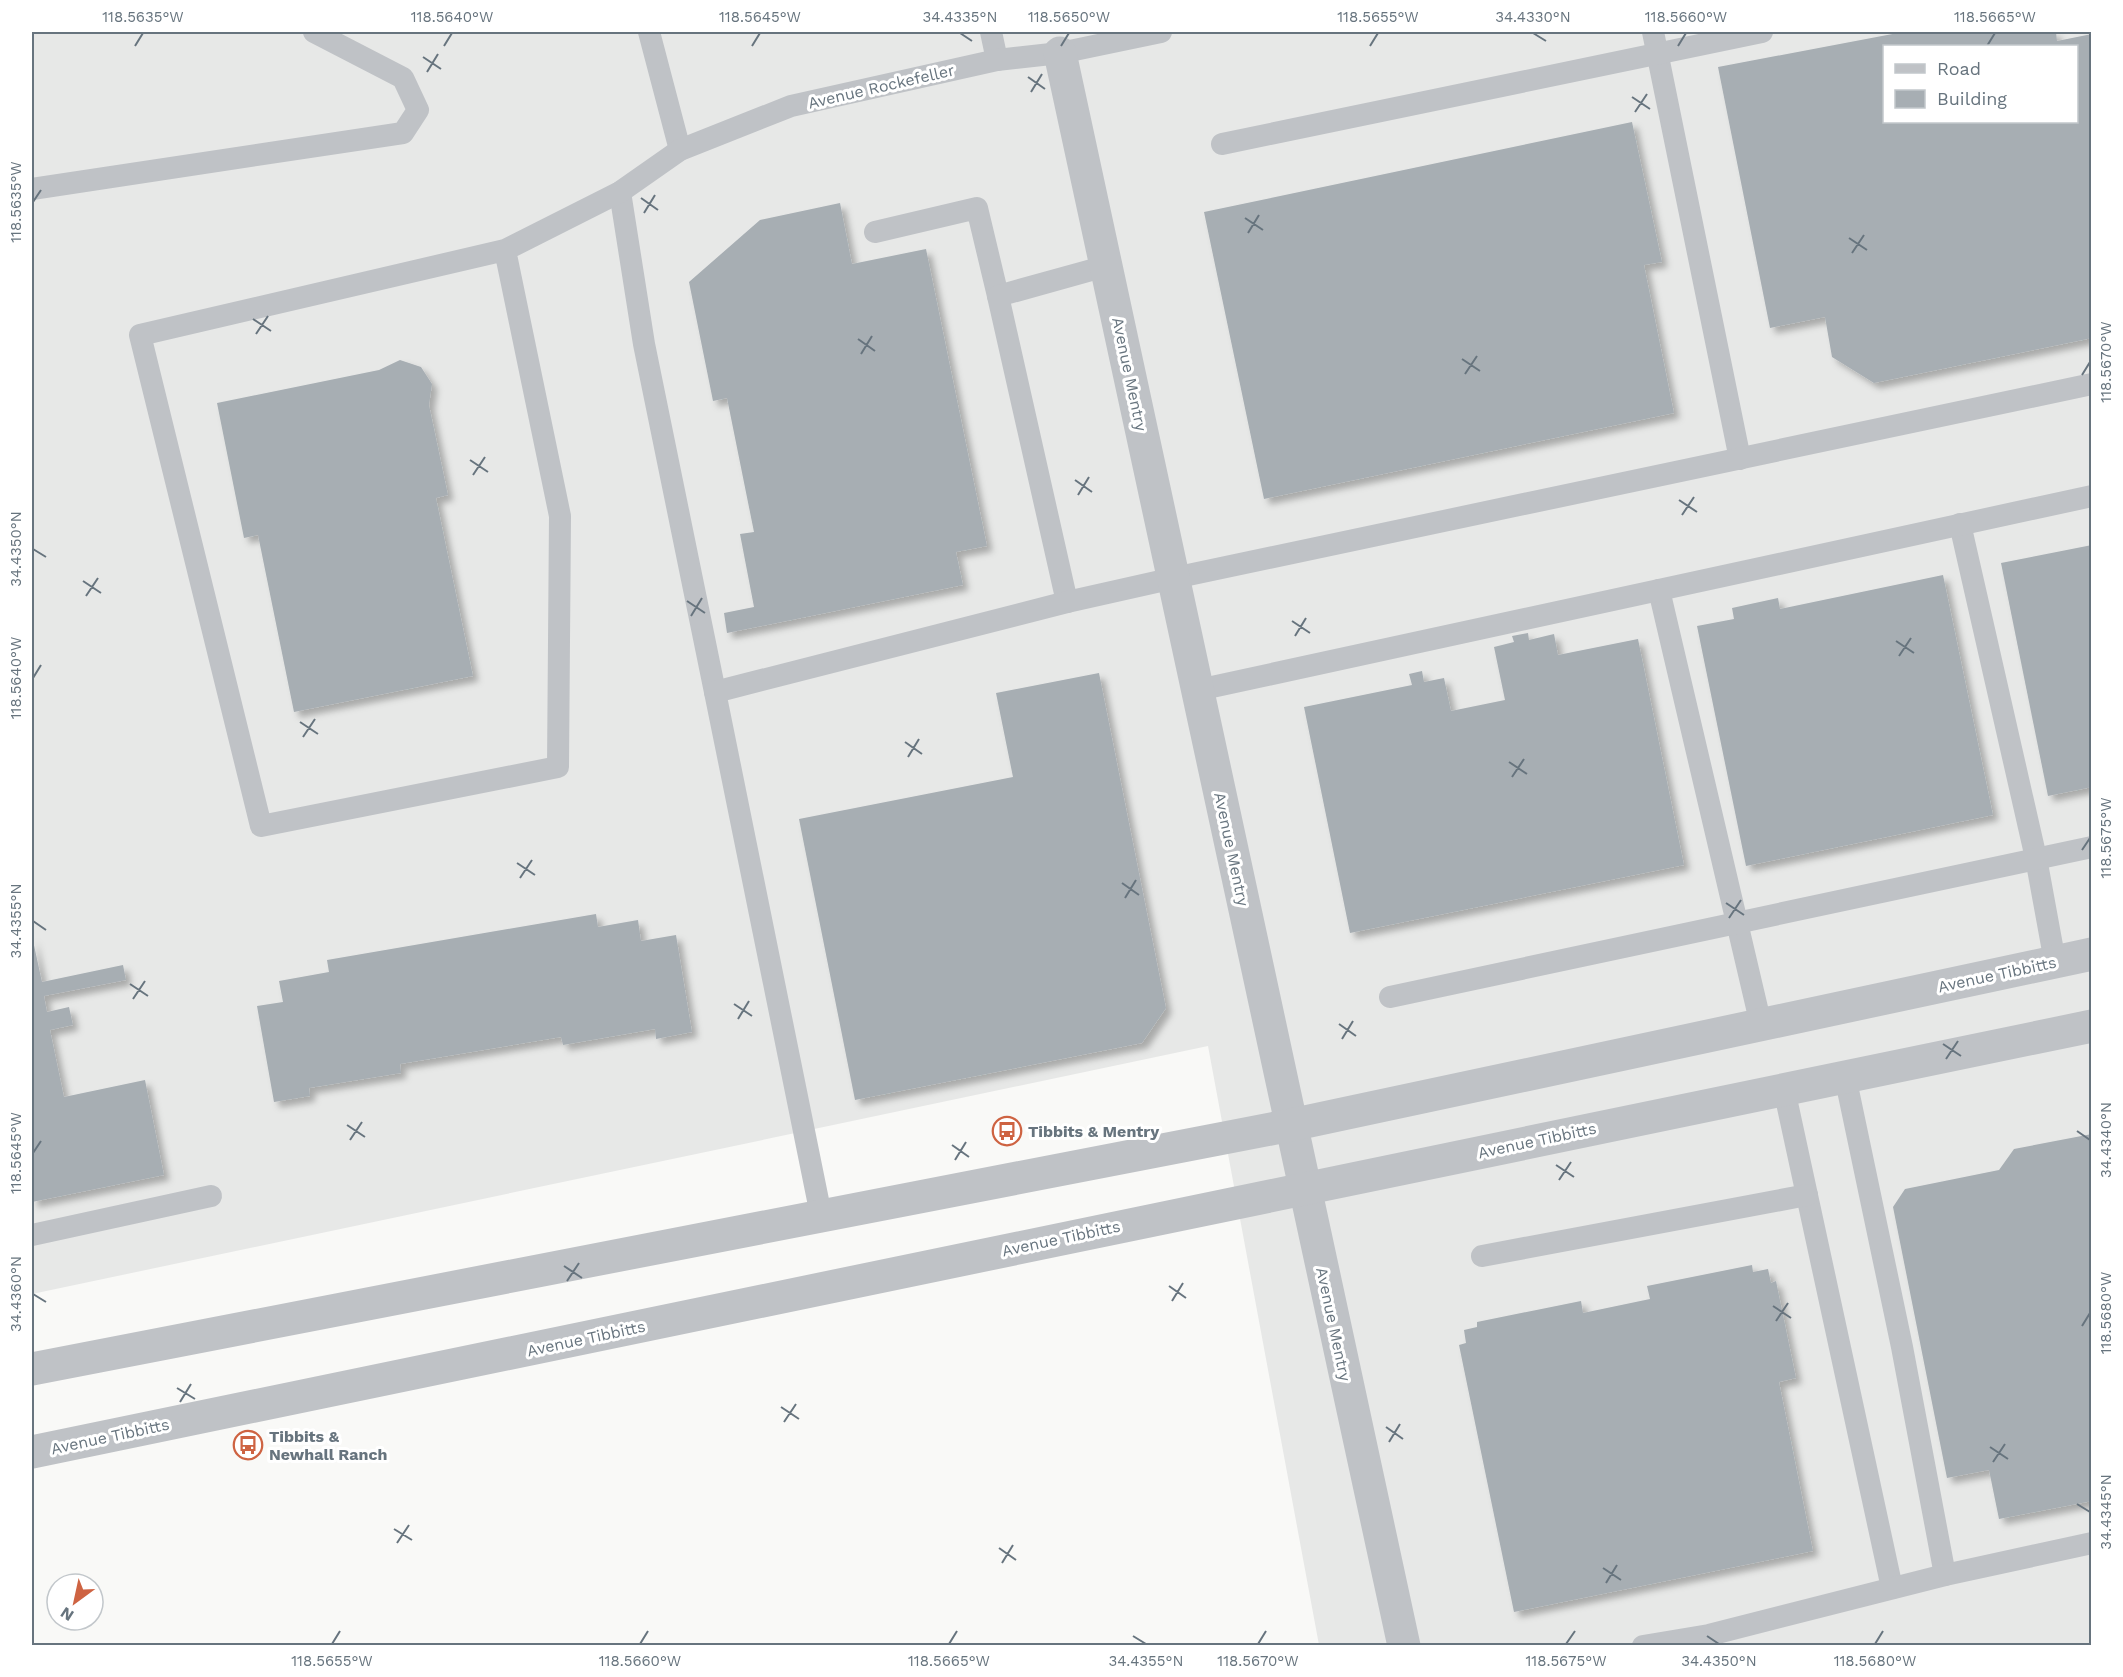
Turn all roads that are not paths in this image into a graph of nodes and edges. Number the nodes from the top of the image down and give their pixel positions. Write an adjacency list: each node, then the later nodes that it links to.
1 (314, 32): 11 (lane)
2 (650, 32): 10 (lane)
3 (992, 32): 8 (lane)
4 (1156, 32): 7 (lane, Avenue Rockefeller)
5 (1762, 32): 6 (lane)
6 (1655, 42): 9 (lane); 18 (lane)
7 (1060, 53): 8 (lane, Avenue Rockefeller); 15 (street, Avenue Mentry)
8 (997, 60): 10 (lane, Avenue Rockefeller)
9 (1222, 144)
10 (680, 150): 12 (lane, Avenue Rockefeller)
11 (32, 189)
12 (620, 192): 14 (lane, Avenue Rockefeller); 25 (lane)
13 (875, 232): 16 (lane)
14 (505, 250): 14 (lane, Avenue Rockefeller)
15 (1106, 266): 16 (lane); 21 (street, Avenue Mentry)
16 (998, 296): 23 (lane)
17 (2091, 384): 18 (lane)
18 (1740, 459): 21 (lane)
19 (2091, 496): 20 (lane)
20 (1960, 524): 22 (lane); 27 (lane)
21 (1174, 578): 23 (lane); 24 (street, Avenue Mentry)
22 (1659, 590): 24 (lane); 28 (lane)
23 (1067, 602): 25 (lane)
24 (1198, 690): 36 (street, Avenue Mentry)
25 (715, 692): 40 (lane)
26 (2091, 847): 27 (lane)
27 (2036, 858): 28 (lane); 30 (lane)
28 (1736, 925): 31 (lane); 32 (lane)
29 (2091, 954): 30 (street, Avenue Tibbitts)
30 (2055, 962): 32 (street, Avenue Tibbitts)
31 (1390, 997)
32 (1761, 1025): 36 (street, Avenue Tibbitts)
33 (2091, 1026): 34 (street, Avenue Tibbitts)
34 (1845, 1076): 35 (street, Avenue Tibbitts); 46 (lane)
35 (1784, 1089): 37 (street, Avenue Tibbitts); 38 (lane)
36 (1291, 1125): 37 (street, Avenue Mentry); 40 (street, Avenue Tibbitts)
37 (1305, 1188): 44 (street, Avenue Tibbitts); 48 (street, Avenue Mentry)
38 (1807, 1195): 42 (lane); 47 (lane)
39 (211, 1196): 41 (lane)
40 (821, 1215): 43 (street, Avenue Tibbitts)
41 (32, 1235)
42 (1482, 1256)
43 (32, 1369)
44 (32, 1452)
45 (2091, 1544): 46 (lane)
46 (1945, 1575): 47 (lane)
47 (1892, 1588): 49 (lane)
48 (1404, 1646)
49 (1642, 1646)

